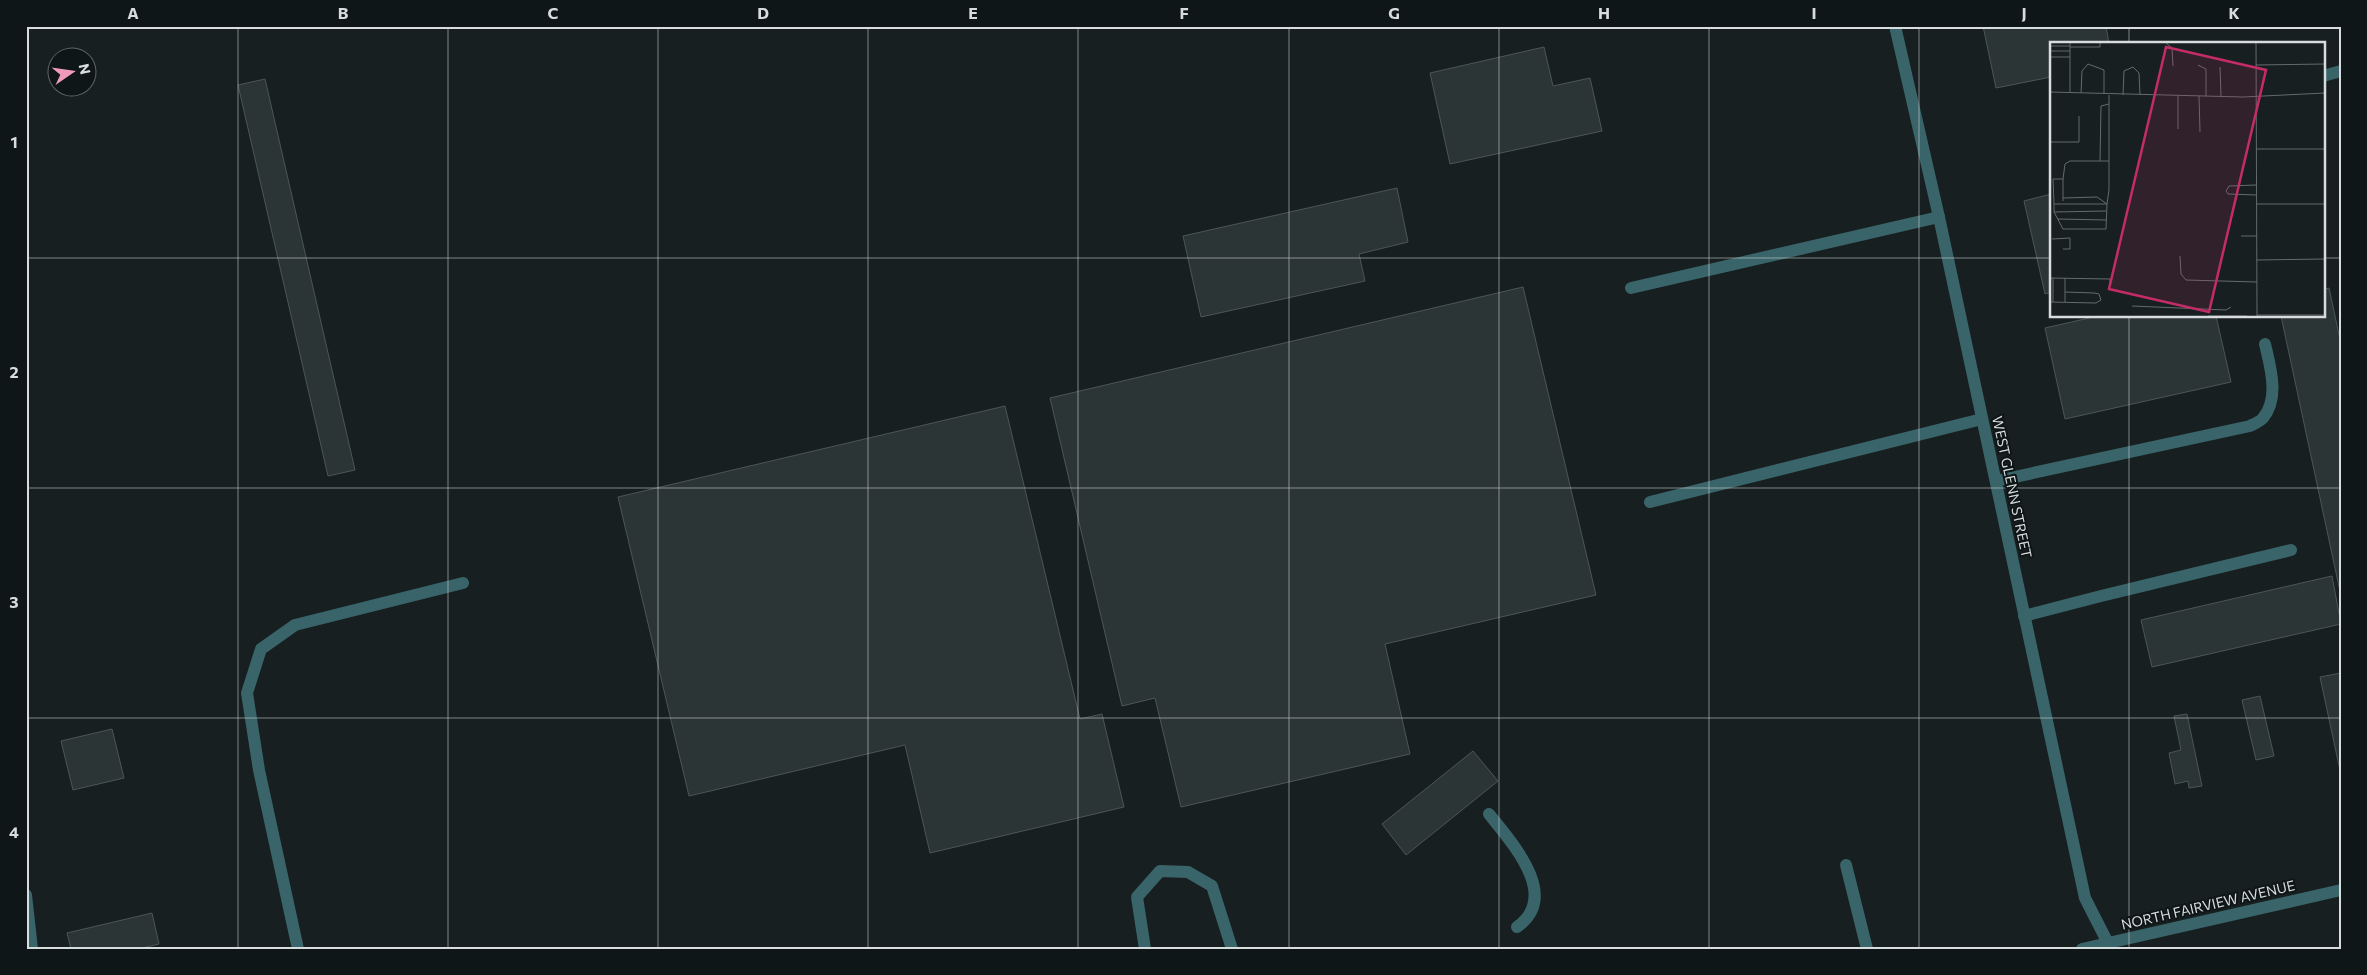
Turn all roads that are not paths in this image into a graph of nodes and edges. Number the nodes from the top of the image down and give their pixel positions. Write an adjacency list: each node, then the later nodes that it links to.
1 (1895, 26): 4 (street, WEST GLENN STREET)
2 (2341, 71): 3 (street)
3 (2324, 76)
4 (1939, 217): 5 (street); 7 (street, WEST GLENN STREET)
5 (1631, 288)
6 (2266, 344): 8 (street)
7 (1982, 419): 8 (street, WEST GLENN STREET); 9 (street)
8 (1996, 481): 12 (street, WEST GLENN STREET)
9 (1650, 502)
10 (2290, 550): 12 (street)
11 (463, 583): 20 (street)
12 (2024, 616): 18 (street, WEST GLENN STREET)
13 (1489, 814): 17 (street)
14 (1846, 865): 23 (street)
15 (2341, 890): 18 (street, NORTH FAIRVIEW AVENUE)
16 (26, 896): 19 (street)
17 (1517, 927)
18 (2110, 946): 24 (street, NORTH FAIRVIEW AVENUE)
19 (32, 949)
20 (298, 949)
21 (1145, 949): 22 (street)
22 (1232, 949)
23 (1867, 949)
24 (2082, 949)

